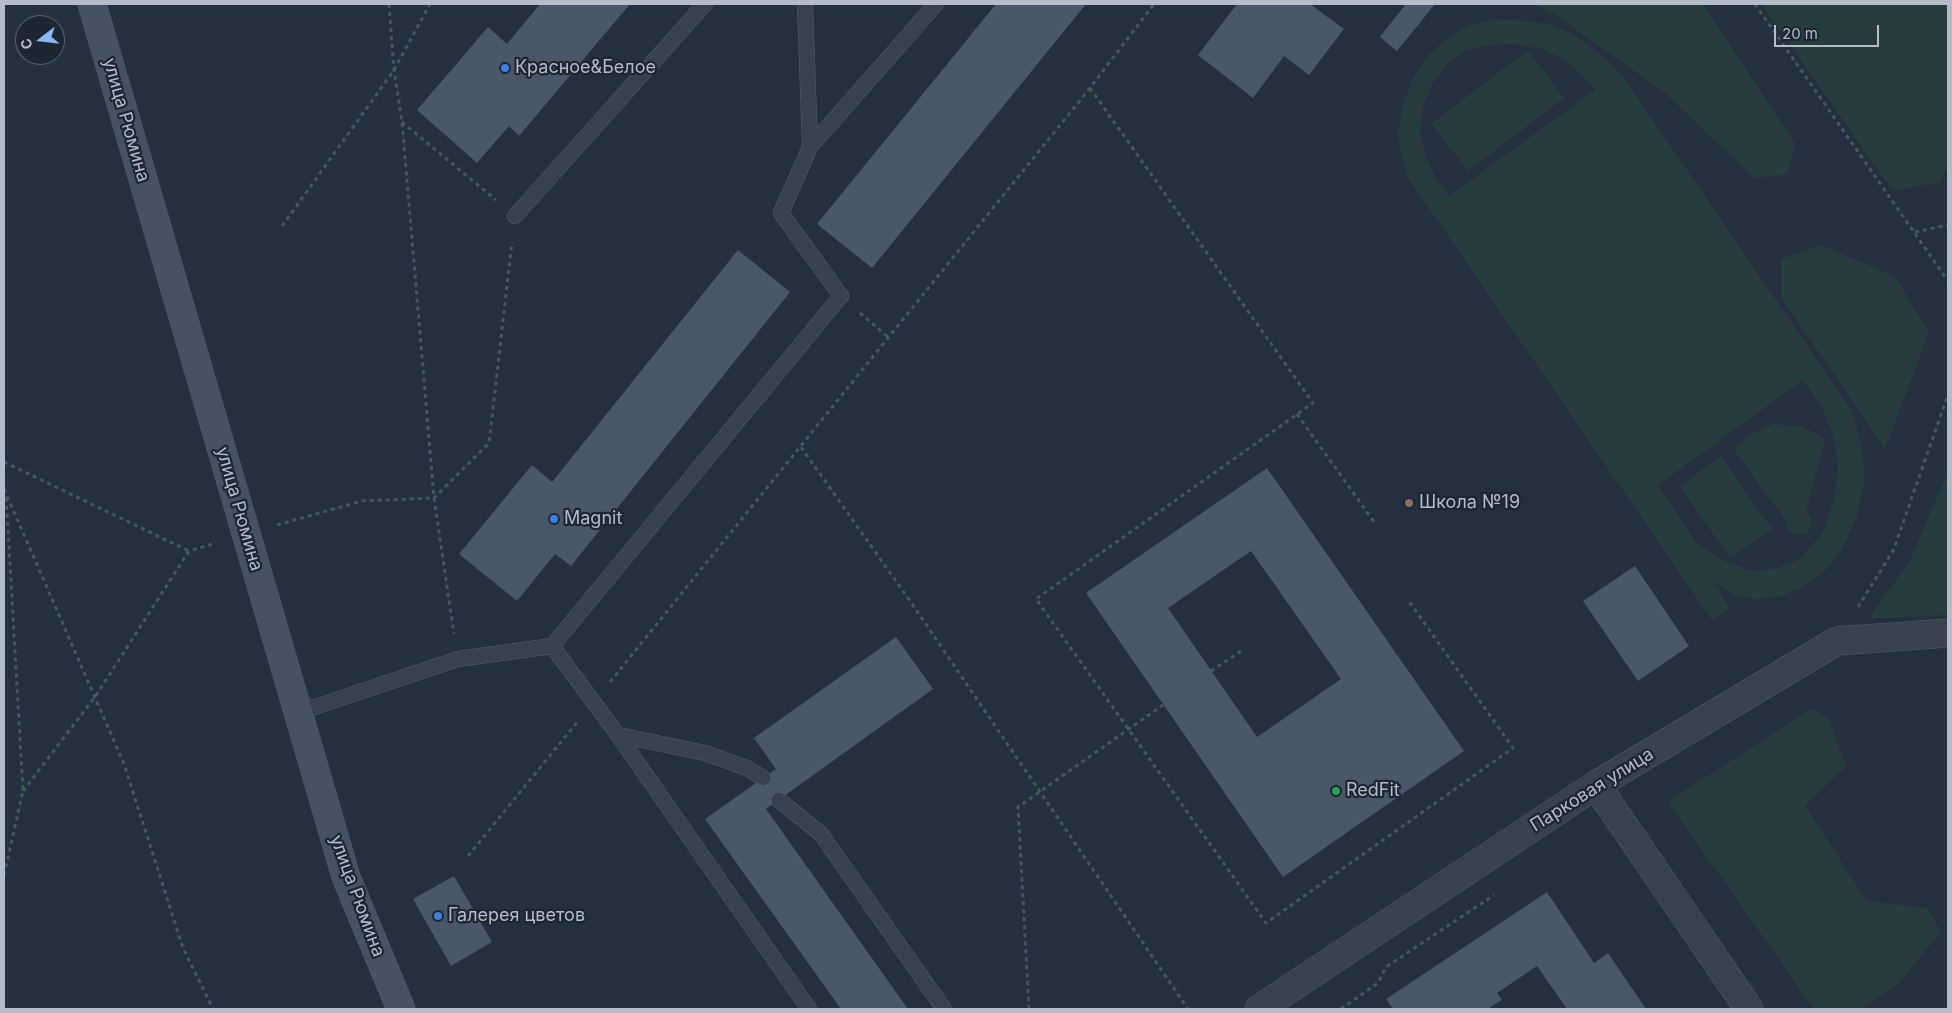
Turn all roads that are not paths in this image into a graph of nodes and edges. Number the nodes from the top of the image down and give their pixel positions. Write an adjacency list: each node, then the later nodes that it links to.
1 (92, 4): 9 (main road, улица Рюмина)
2 (705, 4): 6 (lane)
3 (805, 4): 5 (lane)
4 (936, 4): 5 (lane)
5 (810, 147): 8 (lane)
6 (516, 216)
7 (1948, 633): 12 (street, Парковая улица)
8 (552, 646): 9 (lane); 10 (lane)
9 (297, 713): 14 (main road, улица Рюмина)
10 (618, 735): 11 (lane); 15 (lane)
11 (763, 778)
12 (1596, 785): 17 (street, Парковая улица); 18 (street)
13 (779, 800): 16 (lane)
14 (401, 1009)
15 (809, 1009)
16 (944, 1009)
17 (1259, 1009)
18 (1749, 1009)

